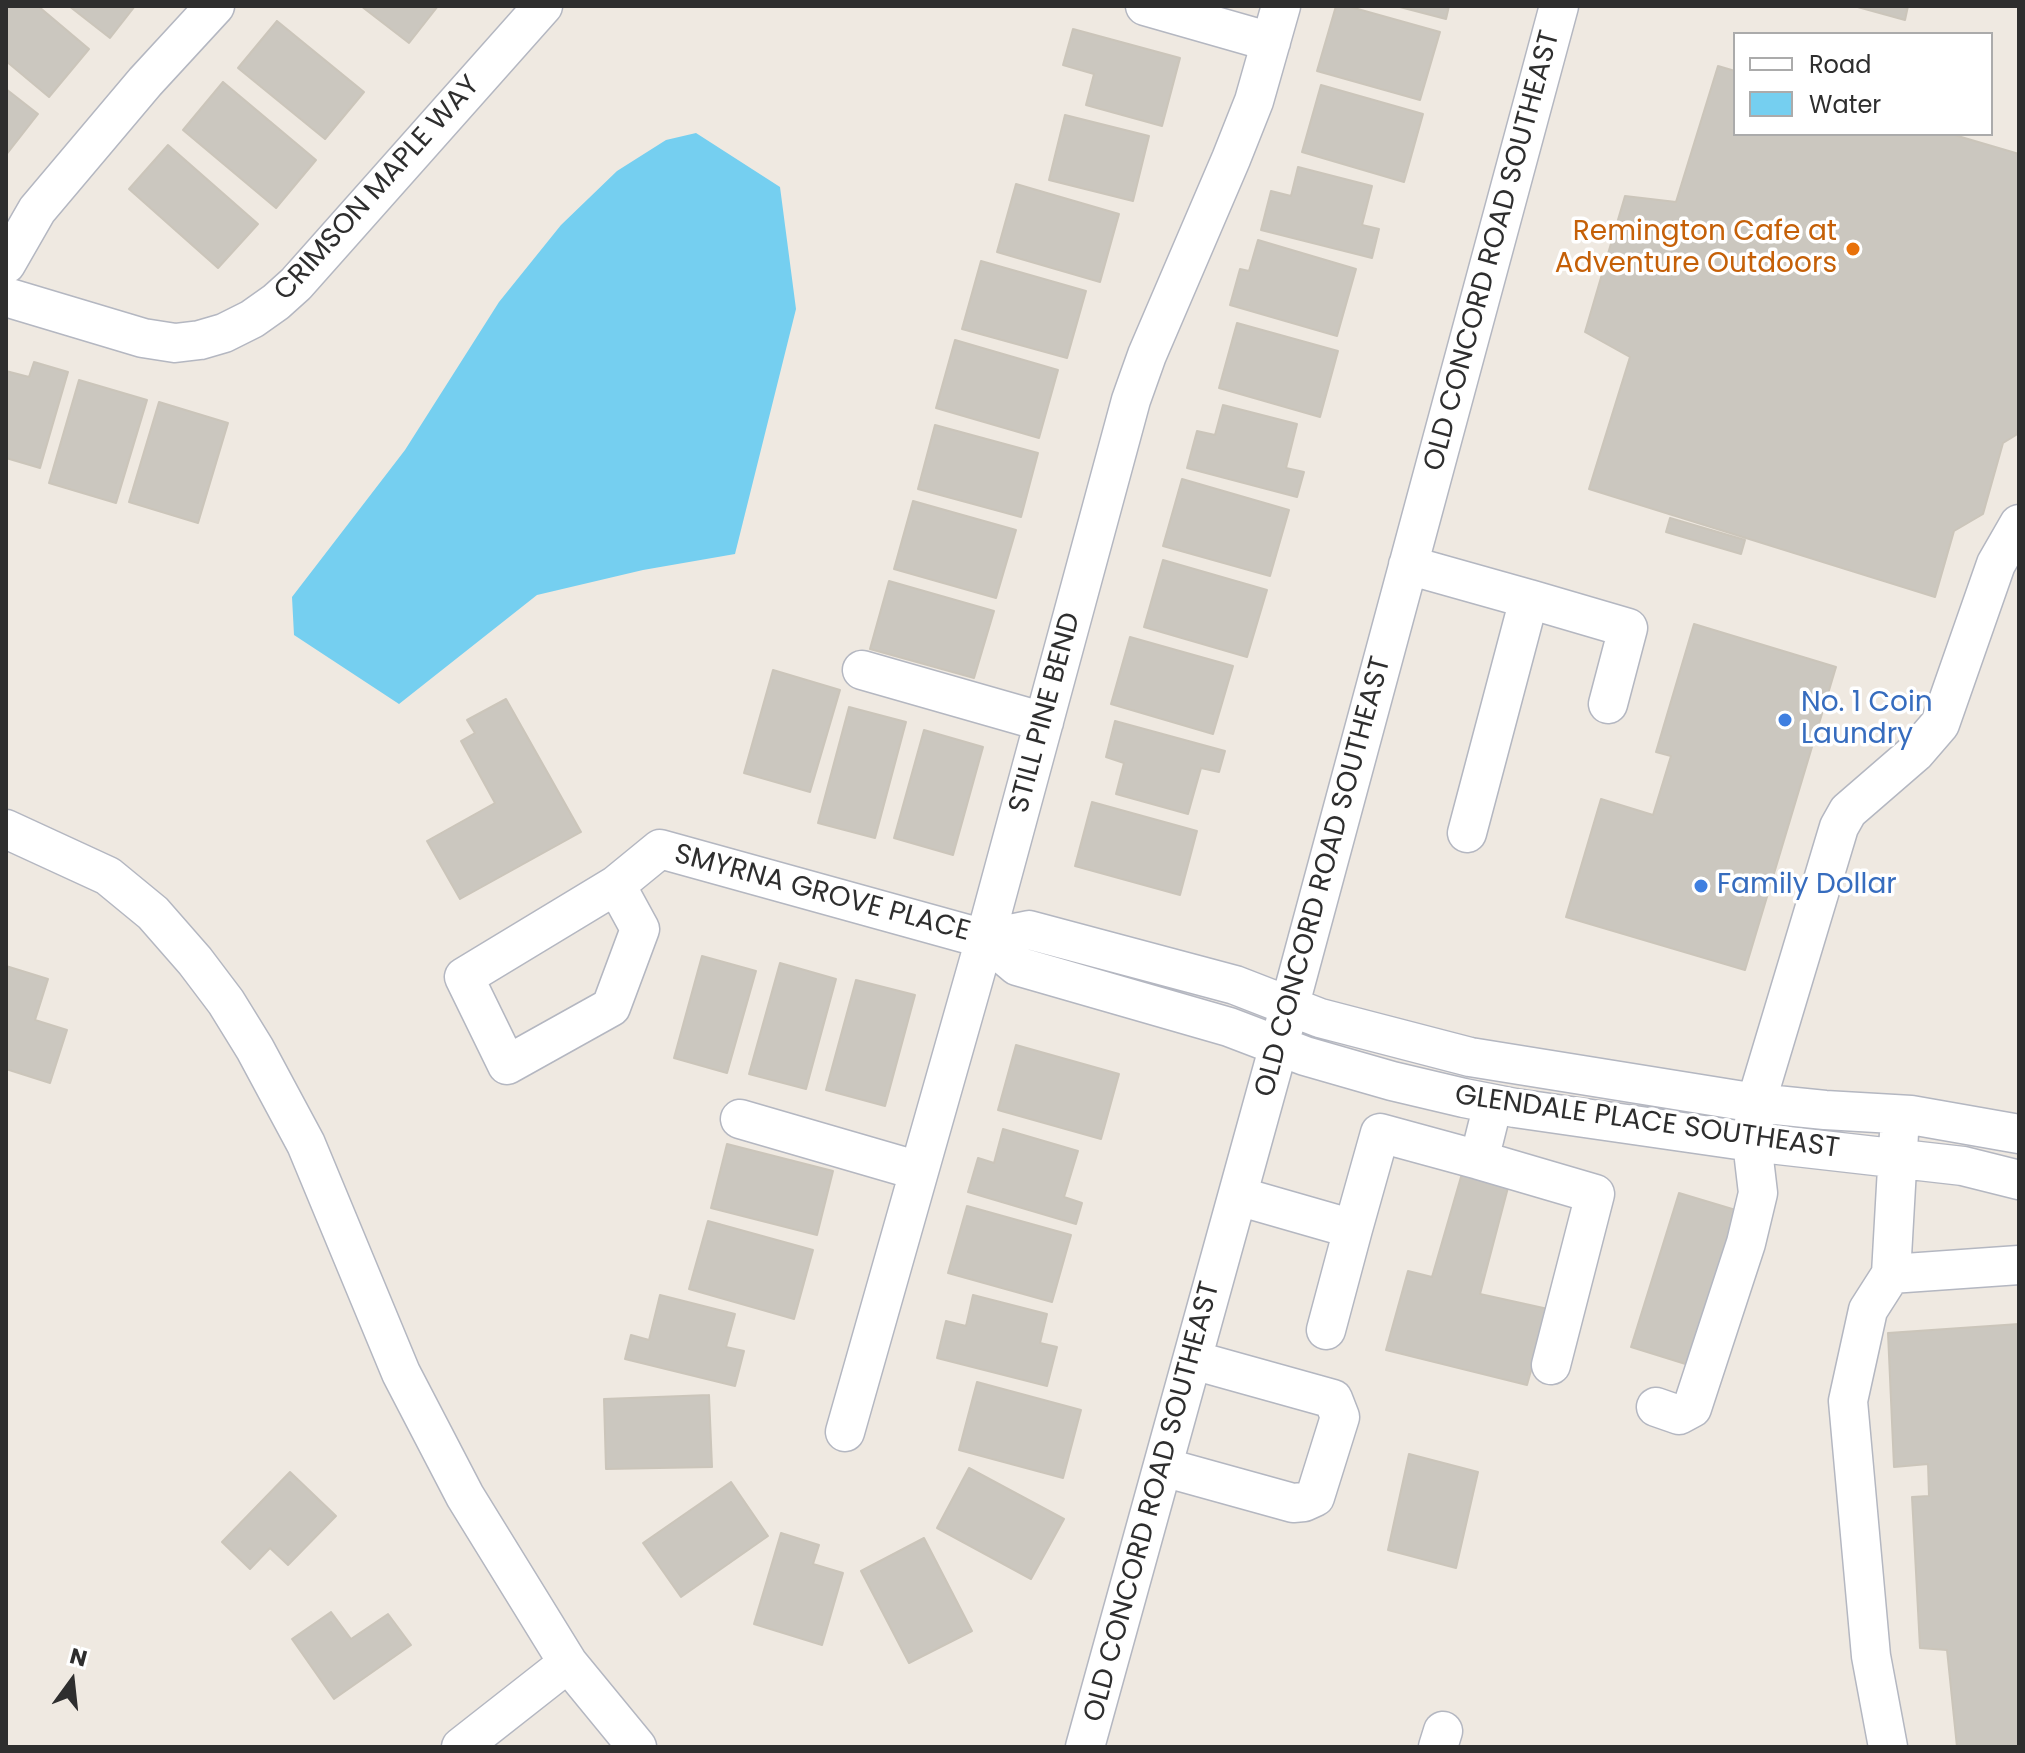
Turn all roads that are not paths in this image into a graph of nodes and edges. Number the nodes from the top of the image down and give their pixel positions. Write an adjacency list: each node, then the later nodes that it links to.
1 (215, 6): 6 (street)
2 (543, 6): 7 (street, CRIMSON MAPLE WAY)
3 (1145, 6): 5 (street)
4 (1559, 6): 9 (street, OLD CONCORD ROAD SOUTHEAST)
5 (1276, 24): 13 (street, STILL PINE BEND)
6 (6, 264)
7 (6, 297)
8 (2019, 524): 22 (street)
9 (1408, 565): 10 (street); 20 (street, OLD CONCORD ROAD SOUTHEAST)
10 (1529, 599): 12 (street); 15 (street)
11 (862, 670): 13 (street)
12 (1608, 704)
13 (1044, 722): 17 (street, STILL PINE BEND)
14 (6, 829): 42 (street)
15 (1467, 833)
16 (616, 885): 16 (street); 17 (street, SMYRNA GROVE PLACE)
17 (985, 939): 18 (street, SMYRNA GROVE PLACE); 19 (street, SMYRNA GROVE PLACE); 30 (street, STILL PINE BEND)
18 (1130, 956): 19 (street); 20 (street, SMYRNA GROVE PLACE)
19 (1119, 995): 21 (street, SMYRNA GROVE PLACE)
20 (1289, 1006): 21 (street, OLD CONCORD ROAD SOUTHEAST); 22 (street, GLENDALE PLACE SOUTHEAST)
21 (1279, 1045): 23 (street, GLENDALE PLACE SOUTHEAST); 32 (street, OLD CONCORD ROAD SOUTHEAST)
22 (1756, 1103): 24 (street, GLENDALE PLACE SOUTHEAST); 27 (street)
23 (1493, 1104): 27 (street, GLENDALE PLACE SOUTHEAST); 29 (street)
24 (1899, 1115): 26 (street, GLENDALE PLACE SOUTHEAST); 28 (street)
25 (740, 1119): 30 (street)
26 (2019, 1134)
27 (1752, 1142): 28 (street, GLENDALE PLACE SOUTHEAST); 39 (street)
28 (1899, 1159): 31 (street, GLENDALE PLACE SOUTHEAST); 35 (street)
29 (1479, 1160): 33 (street); 38 (street)
30 (919, 1171): 40 (street, STILL PINE BEND)
31 (2019, 1180)
32 (1238, 1196): 33 (street); 37 (street, OLD CONCORD ROAD SOUTHEAST)
33 (1353, 1229): 36 (street)
34 (2019, 1265): 35 (street)
35 (1891, 1274): 46 (street)
36 (1326, 1330)
37 (1193, 1360): 41 (street, OLD CONCORD ROAD SOUTHEAST); 41 (street)
38 (1551, 1365)
39 (1656, 1407)
40 (845, 1432)
41 (1163, 1467): 45 (street, OLD CONCORD ROAD SOUTHEAST)
42 (568, 1663): 43 (street); 44 (street)
43 (461, 1747)
44 (637, 1747)
45 (1085, 1747)
46 (1888, 1747)

